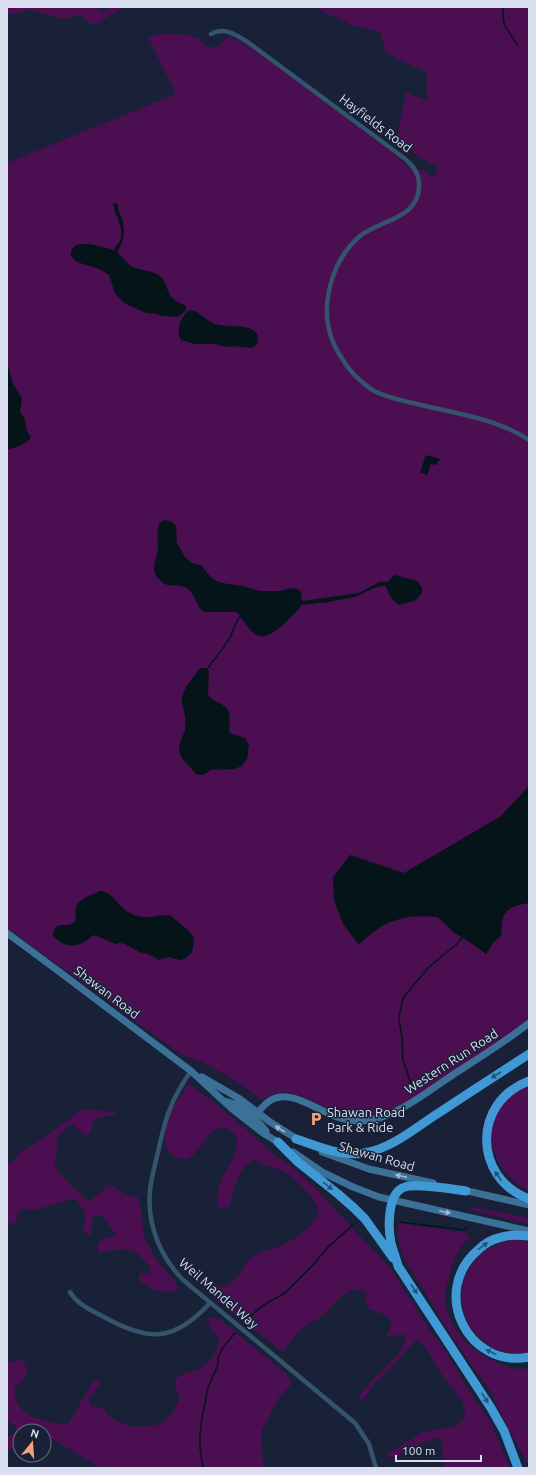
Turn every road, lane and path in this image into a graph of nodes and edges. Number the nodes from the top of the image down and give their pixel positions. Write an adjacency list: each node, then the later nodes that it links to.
1 (211, 34): 2 (street, Hayfields Road)
2 (529, 440)
3 (7, 934): 6 (main road, Shawan Road)
4 (529, 1023): 9 (main road, Western Run Road)
5 (529, 1054): 10 (highway, one-way to 10)
6 (191, 1071): 8 (main road, Shawan Road); 9 (main road, Shawan Road); 20 (street, Weil Mandel Way)
7 (529, 1082): 13 (highway, one-way to 7)
8 (222, 1100): 9 (main road, Shawan Road); 11 (main road, Shawan Road)
9 (256, 1115): 10 (main road, Shawan Road, one-way to 9); 11 (main road, Shawan Road)
10 (296, 1139): 12 (main road, Shawan Road, one-way to 10)
11 (278, 1142): 14 (main road, Shawan Road); 18 (highway, one-way to 18)
12 (466, 1191): 14 (highway); 15 (main road, Shawan Road)
13 (529, 1199)
14 (393, 1201): 16 (main road, Shawan Road, one-way to 16); 18 (highway)
15 (529, 1205)
16 (529, 1231)
17 (529, 1236): 21 (highway, one-way to 17)
18 (398, 1266): 23 (highway, one-way to 23)
19 (70, 1292): 20 (street)
20 (210, 1303): 22 (street, Weil Mandel Way)
21 (529, 1357)
22 (376, 1468)
23 (518, 1468)

